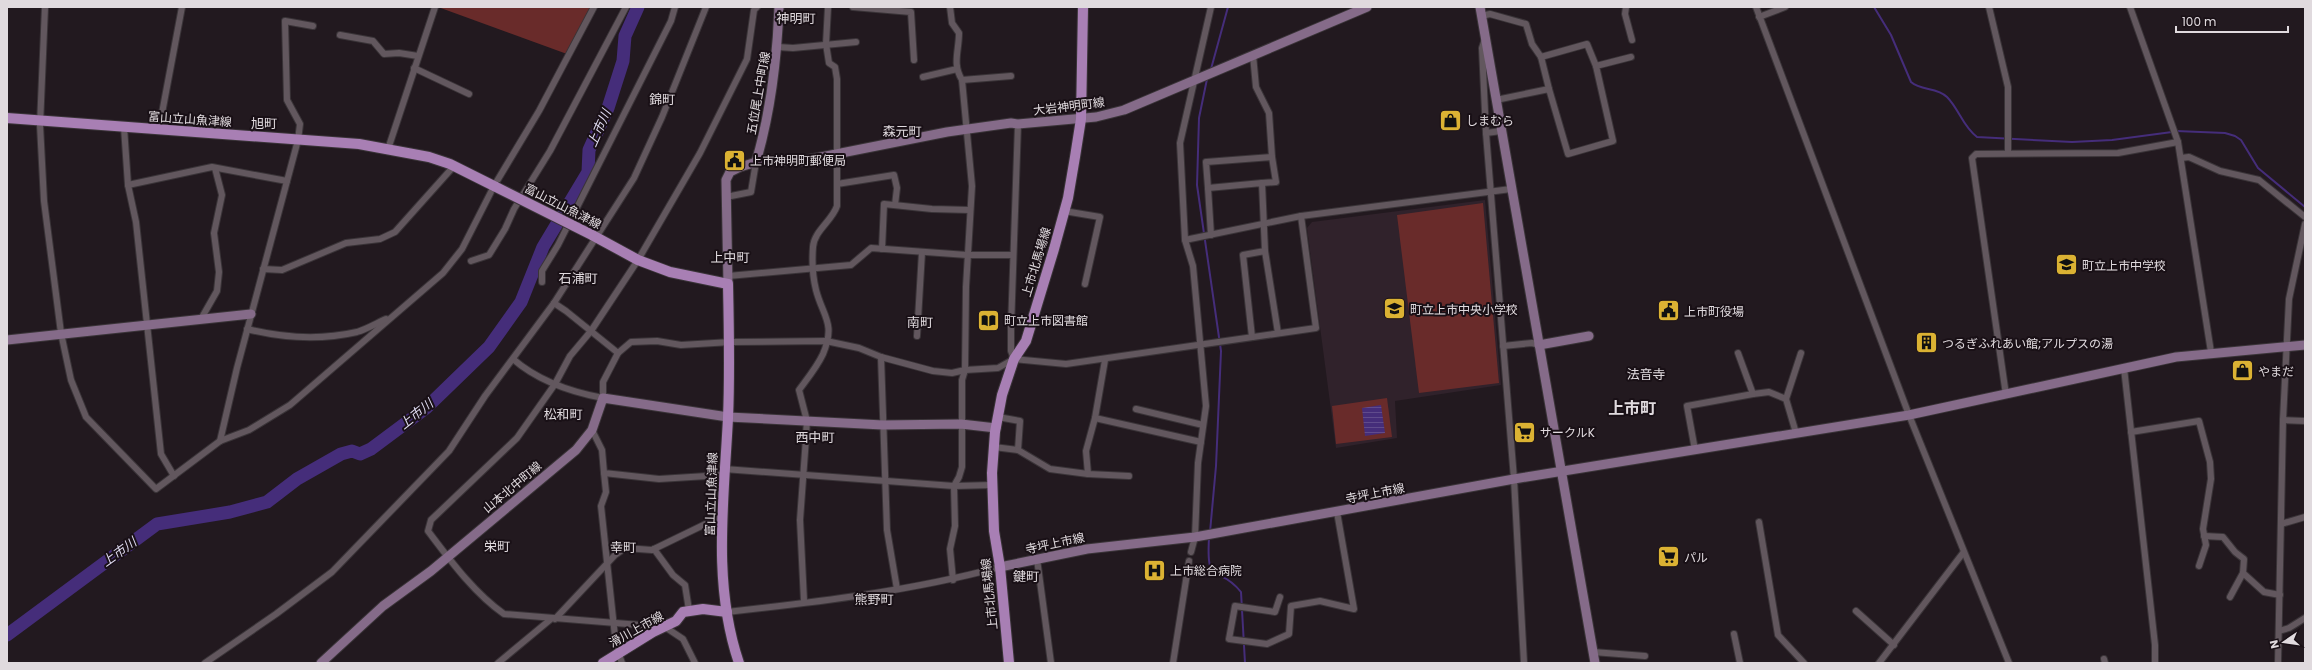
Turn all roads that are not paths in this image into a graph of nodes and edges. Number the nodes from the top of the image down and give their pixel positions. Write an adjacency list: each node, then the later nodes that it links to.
1 (45, 7): 47 (street)
2 (182, 7): 50 (street)
3 (434, 7): 31 (street)
4 (594, 7): 68 (street)
5 (626, 7): 89 (street)
6 (675, 7): 93 (street)
7 (706, 7): 81 (street)
8 (757, 7): 88 (street)
9 (779, 7): 29 (main road, 五位尾上中町線)
10 (828, 7): 28 (street)
11 (854, 7): 34 (street)
12 (950, 7): 37 (street)
13 (1083, 7): 46 (main road, 上市北馬場線)
14 (1211, 7): 41 (street)
15 (1367, 7): 30 (main road, 大岩神明町線)
16 (1626, 7): 26 (street)
17 (1756, 7): 22 (street)
18 (1784, 7): 22 (street)
19 (1989, 7): 57 (street)
20 (2130, 7): 55 (street)
21 (1481, 11): 25 (main road); 32 (street)
22 (1759, 17): 131 (street)
23 (313, 26): 54 (street)
24 (340, 35): 31 (street)
25 (1485, 39): 44 (main road); 53 (street)
26 (1632, 40)
27 (856, 42): 28 (street)
28 (826, 44): 29 (street); 58 (street)
29 (778, 47): 61 (main road, 五位尾上中町線)
30 (1253, 55): 41 (main road, 大岩神明町線); 59 (street)
31 (418, 56): 36 (street)
32 (1541, 57): 35 (street); 42 (street)
33 (1631, 57): 35 (street)
34 (914, 60)
35 (1596, 66): 42 (street)
36 (414, 68): 43 (street); 56 (street)
37 (957, 69): 39 (street); 40 (street)
38 (1011, 76): 40 (street)
39 (924, 77)
40 (962, 80): 51 (street)
41 (1195, 82): 46 (main road, 大岩神明町線); 82 (street)
42 (1549, 89): 44 (street)
43 (469, 94)
44 (1496, 100): 52 (main road)
45 (7, 118): 47 (main road, 富山立山魚津線)
46 (1081, 119): 48 (main road, 大岩神明町線); 75 (main road, 上市北馬場線)
47 (40, 120): 49 (main road, 富山立山魚津線); 102 (street)
48 (1018, 124): 51 (main road, 大岩神明町線); 87 (street)
49 (124, 127): 50 (main road, 富山立山魚津線); 67 (street)
50 (159, 129): 54 (main road, 富山立山魚津線)
51 (967, 130): 58 (main road, 大岩神明町線); 74 (street)
52 (1501, 131): 53 (street); 70 (main road)
53 (1486, 133): 71 (street)
54 (298, 140): 56 (main road, 富山立山魚津線); 64 (street)
55 (2178, 142): 57 (street); 60 (street)
56 (388, 149): 62 (main road, 富山立山魚津線)
57 (2008, 152): 127 (street)
58 (837, 153): 61 (main road, 大岩神明町線); 66 (street)
59 (1272, 157): 65 (street); 69 (street)
60 (2181, 158): 77 (street); 115 (street)
61 (756, 162): 72 (main road); 72 (street)
62 (454, 166): 68 (main road, 富山立山魚津線); 91 (street)
63 (215, 168): 64 (street); 67 (street); 98 (street)
64 (287, 181): 91 (street)
65 (1262, 183): 69 (street); 79 (street)
66 (837, 184): 73 (street); 90 (street)
67 (128, 185): 99 (street)
68 (495, 187): 81 (main road, 富山立山魚津線, bridge); 97 (street)
69 (1208, 188): 80 (street)
70 (1511, 189): 71 (street); 111 (main road)
71 (1489, 193): 76 (street); 113 (street)
72 (726, 197): 92 (main road)
73 (895, 205): 74 (street); 83 (street)
74 (970, 210): 86 (street)
75 (1064, 210): 94 (street); 121 (main road, 上市北馬場線)
76 (1301, 216): 79 (street); 103 (street)
77 (2305, 217)
78 (2305, 224): 114 (street)
79 (1264, 225): 80 (street); 84 (street)
80 (1211, 235): 82 (street)
81 (595, 237): 88 (main road, 富山立山魚津線); 95 (street)
82 (1185, 240): 110 (street)
83 (882, 249): 85 (street); 90 (street)
84 (1265, 251): 103 (street); 106 (street)
85 (922, 252): 86 (street); 104 (street)
86 (967, 255): 87 (street); 124 (street)
87 (1012, 255): 121 (street)
88 (638, 260): 92 (main road, 富山立山魚津線); 101 (street)
89 (471, 261)
90 (814, 268): 92 (street); 108 (street)
91 (263, 269): 96 (street)
92 (728, 280): 109 (main road, 富山立山魚津線)
93 (542, 282)
94 (1085, 284)
95 (554, 303): 101 (street); 120 (street)
96 (251, 314): 98 (main road); 100 (street)
97 (391, 317): 100 (street); 145 (street)
98 (200, 319): 99 (main road)
99 (147, 325): 102 (main road); 155 (street)
100 (247, 329): 145 (street)
101 (591, 331): 116 (street); 125 (street)
102 (61, 333): 107 (main road); 155 (street)
103 (1278, 333): 106 (street)
104 (917, 336)
105 (1590, 336): 111 (main road)
106 (1252, 337): 110 (street)
107 (7, 340)
108 (826, 341): 109 (street); 119 (street); 136 (street)
109 (731, 342): 116 (street); 132 (main road, 富山立山魚津線)
110 (1200, 345): 122 (street); 140 (street)
111 (1539, 345): 113 (street); 150 (main road)
112 (2305, 345): 114 (main road, 寺坪上市線)
113 (1502, 346): 157 (street)
114 (2288, 346): 115 (main road, 寺坪上市線); 135 (street)
115 (2211, 352): 123 (main road, 寺坪上市線)
116 (618, 353): 128 (street)
117 (1738, 353): 126 (street)
118 (1801, 353): 129 (street)
119 (881, 357): 124 (street); 139 (street)
120 (513, 359): 125 (street); 197 (street)
121 (1014, 359): 122 (street); 124 (street); 133 (main road, 上市北馬場線)
122 (1105, 360): 134 (street)
123 (2124, 368): 127 (main road, 寺坪上市線); 143 (street)
124 (965, 370): 138 (street)
125 (554, 384): 128 (street); 171 (street)
126 (1753, 394): 129 (street); 149 (street)
127 (2006, 395): 131 (main road, 寺坪上市線)
128 (603, 398): 132 (main road); 142 (main road, 山本北中町線)
129 (1786, 399): 144 (street)
130 (1136, 409): 140 (street)
131 (1909, 415): 144 (main road, 寺坪上市線); 170 (street)
132 (728, 417): 136 (main road); 151 (main road, 富山立山魚津線)
133 (998, 417): 141 (main road, 上市北馬場線); 148 (street)
134 (1095, 418): 146 (street); 154 (street)
135 (2283, 420): 137 (street); 165 (street)
136 (807, 421): 139 (main road); 153 (street)
137 (2305, 421)
138 (961, 424): 139 (main road); 141 (main road); 160 (street)
139 (883, 425): 158 (street)
140 (1203, 425): 146 (street)
141 (996, 428): 147 (main road, 上市北馬場線)
142 (592, 430): 152 (street); 171 (main road, 山本北中町線)
143 (2131, 432): 166 (street); 212 (street)
144 (1796, 434): 149 (main road, 寺坪上市線)
145 (220, 441): 155 (street)
146 (1201, 442): 167 (street)
147 (994, 447): 148 (street); 159 (main road, 上市北馬場線)
148 (1018, 450): 154 (street)
149 (1695, 450): 150 (main road, 寺坪上市線)
150 (1562, 471): 157 (main road, 寺坪上市線); 194 (main road)
151 (723, 472): 152 (street); 153 (street); 162 (main road, 富山立山魚津線)
152 (604, 473): 174 (street)
153 (803, 474): 158 (street); 183 (street)
154 (1088, 474): 156 (street)
155 (174, 476)
156 (1129, 476)
157 (1514, 479): 161 (main road, 寺坪上市線); 206 (street)
158 (886, 481): 160 (street); 179 (street)
159 (992, 485): 160 (street); 176 (main road, 上市北馬場線)
160 (954, 486): 178 (street)
161 (1337, 512): 167 (main road, 寺坪上市線); 181 (street)
162 (722, 516): 168 (street); 185 (main road, 富山立山魚津線)
163 (2305, 517): 165 (street)
164 (1759, 522): 209 (street)
165 (2281, 524): 180 (street)
166 (2204, 536): 175 (street); 177 (street)
167 (1196, 537): 169 (street); 172 (main road, 寺坪上市線)
168 (654, 549): 174 (street); 184 (street)
169 (1191, 552)
170 (1963, 553): 193 (street); 211 (street)
171 (448, 556): 188 (street); 198 (main road, 山本北中町線)
172 (1037, 559): 176 (main road, 寺坪上市線); 204 (street)
173 (1189, 561): 205 (street)
174 (608, 563): 188 (street); 189 (street)
175 (2199, 566)
176 (1000, 567): 178 (street); 203 (main road, 上市北馬場線)
177 (2244, 573): 180 (street); 182 (street)
178 (953, 580): 179 (street)
179 (897, 589): 183 (street)
180 (2280, 596): 191 (street)
181 (1280, 597)
182 (2230, 597)
183 (804, 601): 185 (street)
184 (689, 610): 185 (main road); 190 (main road, 滑川上市線)
185 (727, 612): 202 (main road, 富山立山魚津線)
186 (1856, 612): 193 (street)
187 (2305, 618): 191 (street)
188 (553, 619): 189 (street); 199 (street)
189 (614, 624): 190 (street); 196 (street)
190 (665, 627): 196 (main road, 滑川上市線); 201 (street)
191 (2279, 631): 213 (street)
192 (1734, 634): 208 (street)
193 (1894, 645): 210 (street)
194 (1593, 652): 195 (street); 207 (main road)
195 (1645, 656)
196 (620, 658): 200 (main road, 滑川上市線)
197 (205, 663)
198 (321, 663)
199 (498, 663)
200 (603, 663)
201 (695, 663)
202 (739, 663)
203 (1009, 663)
204 (1052, 663)
205 (1173, 663)
206 (1524, 663)
207 (1595, 663)
208 (1740, 663)
209 (1804, 663)
210 (1879, 663)
211 (2009, 663)
212 (2155, 663)
213 (2278, 663)

